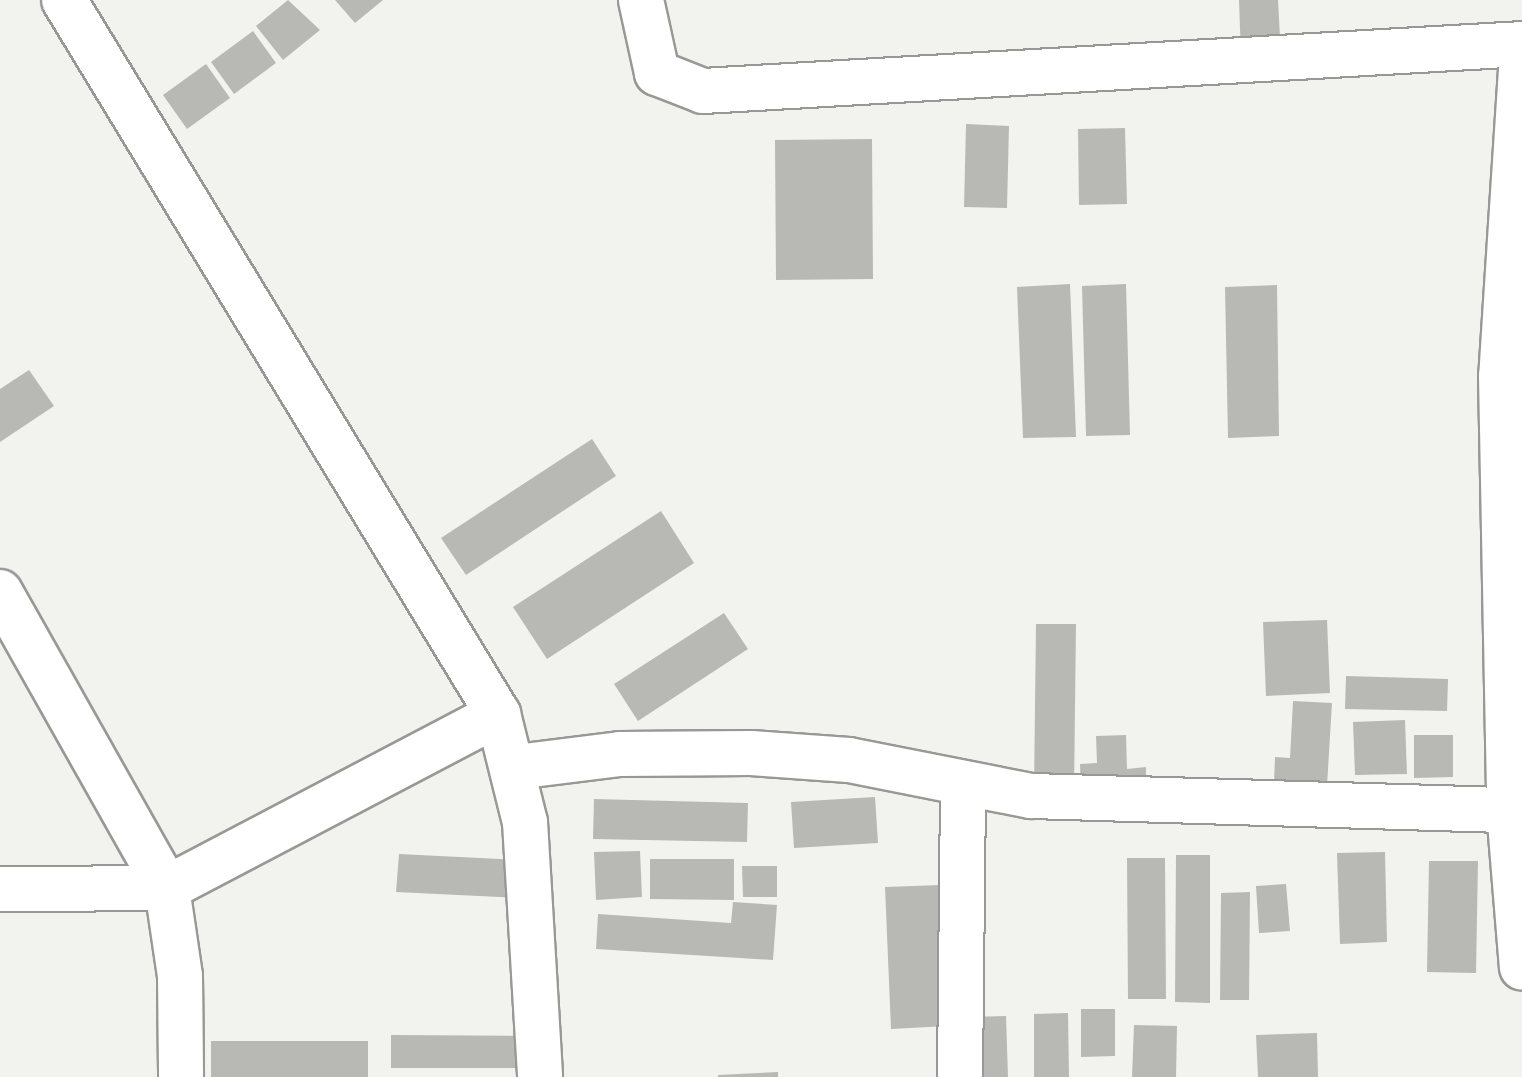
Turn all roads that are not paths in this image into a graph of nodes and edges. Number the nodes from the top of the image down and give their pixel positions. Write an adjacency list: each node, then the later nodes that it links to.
1 (64, 0): 7 (street)
2 (641, 0): 3 (street)
3 (1522, 44)
4 (1522, 54): 5 (street)
5 (1512, 376): 10 (street)
6 (0, 592): 11 (street)
7 (498, 714): 8 (street); 11 (street)
8 (516, 767): 9 (street); 15 (street)
9 (963, 783): 10 (street); 16 (street)
10 (1509, 810): 13 (street)
11 (167, 888): 12 (street); 14 (street)
12 (0, 889)
13 (1522, 967)
14 (181, 1077)
15 (540, 1077)
16 (960, 1077)

